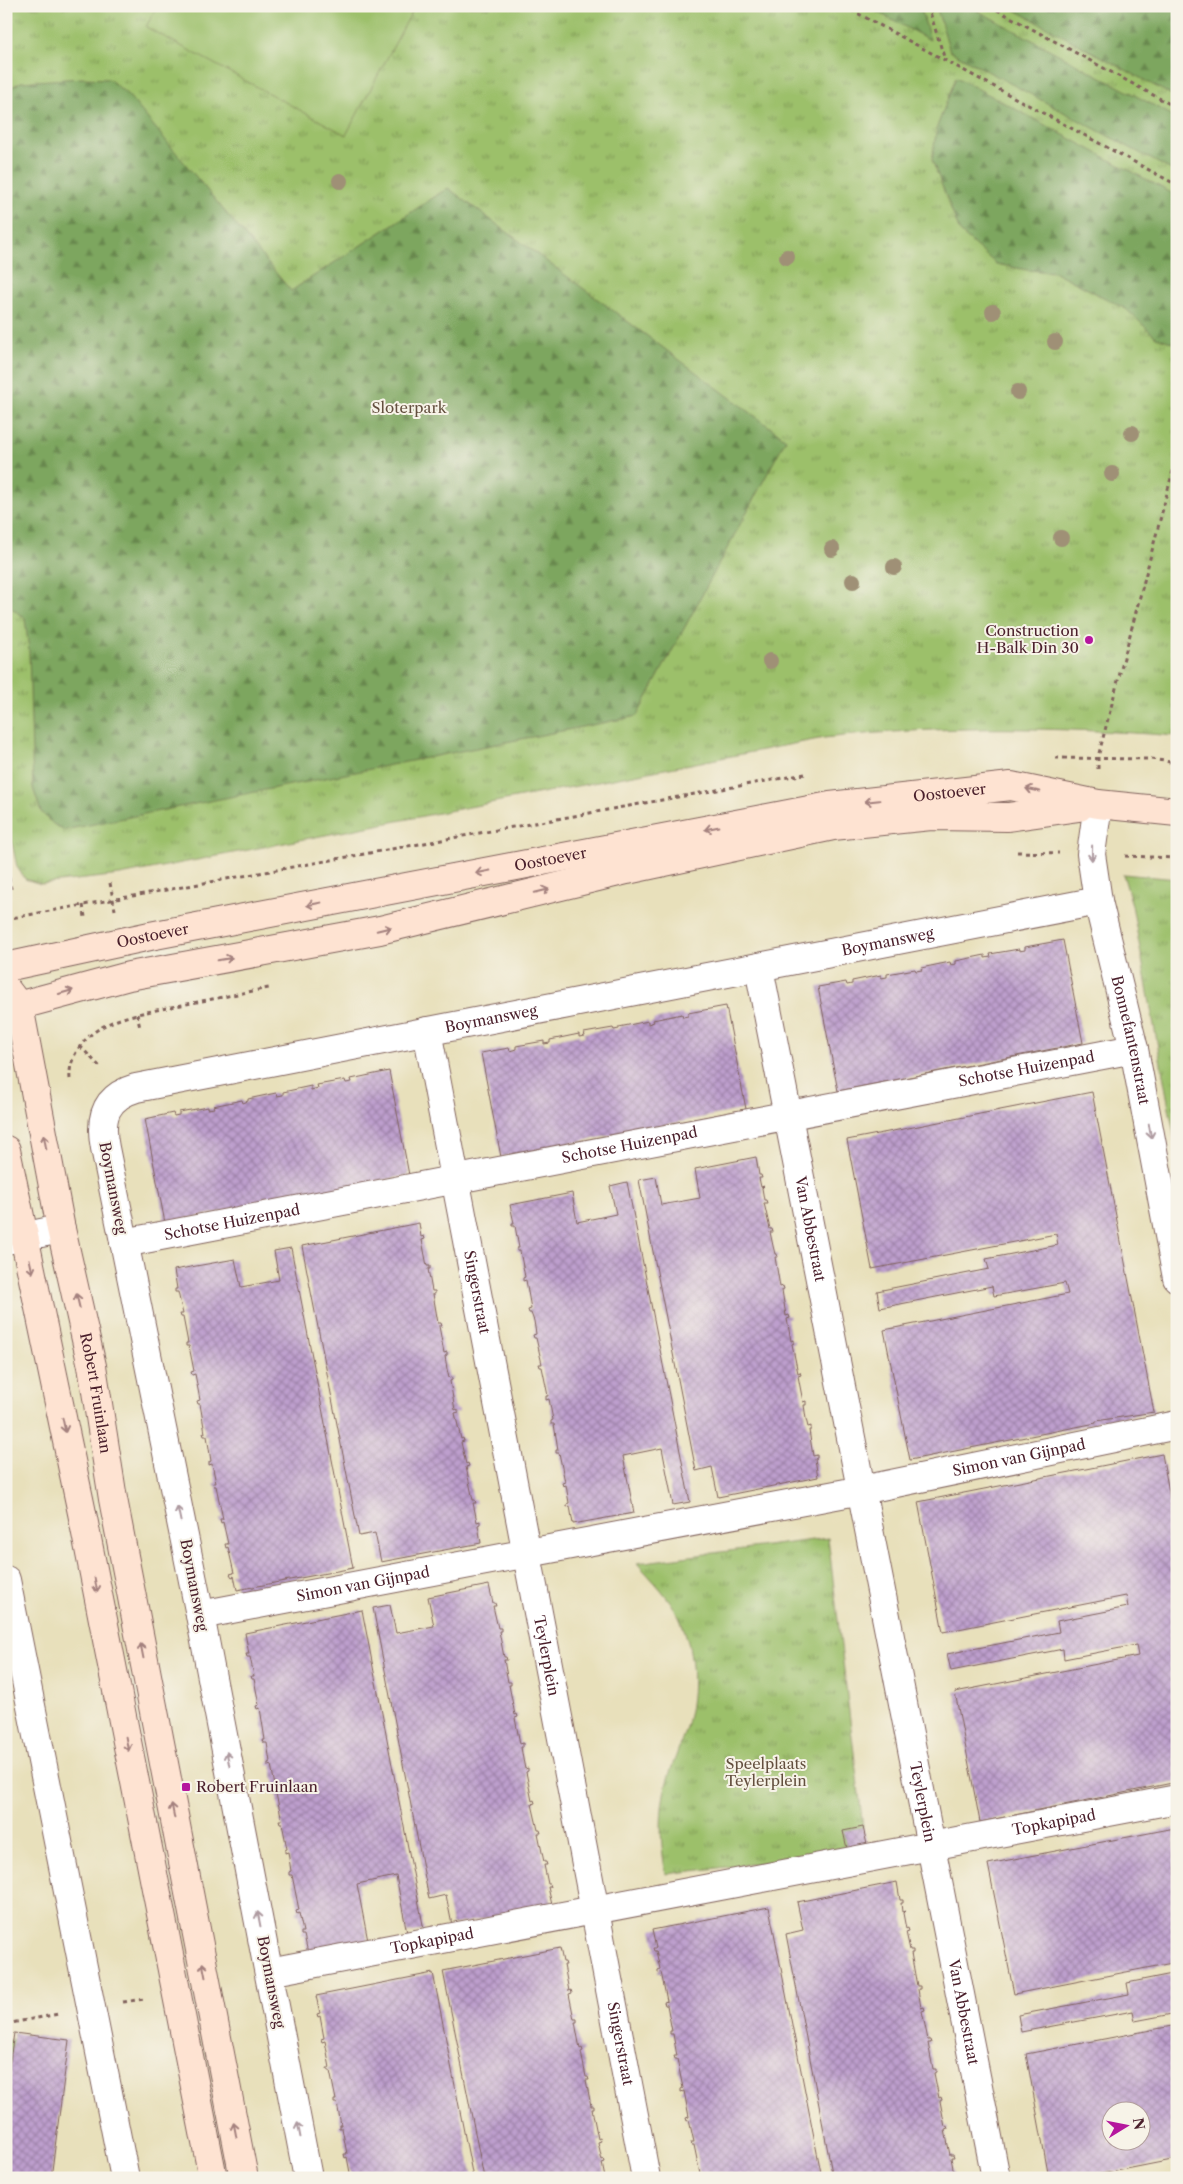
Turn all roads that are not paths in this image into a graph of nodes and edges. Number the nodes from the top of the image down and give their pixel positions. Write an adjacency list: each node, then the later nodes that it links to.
1 (1098, 804): 2 (main road, Oostoever); 3 (street, Bonnefantenstraat, one-way to 3); 4 (main road, Oostoever, one-way to 4); 6 (main road, Oostoever, one-way to 1)
2 (1177, 812)
3 (1098, 901): 5 (street, Boymansweg); 8 (street, Bonnefantenstraat)
4 (6, 967)
5 (759, 968): 7 (street, Boymansweg); 9 (street, Van Abbestraat)
6 (10, 1001): 12 (main road, Robert Fruinlaan, one-way to 6)
7 (427, 1031): 11 (street, Singerstraat); 14 (street, Boymansweg)
8 (1134, 1049): 9 (street, Schotse Huizenpad); 15 (street, Bonnefantenstraat, one-way to 15)
9 (787, 1113): 11 (street, Schotse Huizenpad); 17 (street, Van Abbestraat)
10 (6, 1150): 13 (main road)
11 (456, 1180): 14 (street, Schotse Huizenpad); 18 (street, Singerstraat)
12 (61, 1229): 13 (street); 27 (main road, Robert Fruinlaan, one-way to 12)
13 (15, 1238): 26 (main road, one-way to 26)
14 (124, 1243): 20 (street, Boymansweg, one-way to 14)
15 (1177, 1278)
16 (1177, 1425): 17 (street, Simon van Gijnpad)
17 (862, 1490): 18 (street); 22 (street, Teylerplein)
18 (527, 1553): 20 (street, Simon van Gijnpad); 23 (street, Teylerplein)
19 (6, 1580): 25 (street)
20 (200, 1615): 24 (street, Boymansweg, one-way to 20)
21 (1177, 1798): 22 (street, Topkapipad)
22 (932, 1846): 23 (street, Teylerplein); 30 (street, Van Abbestraat)
23 (596, 1910): 24 (street, Topkapipad); 29 (street, Singerstraat)
24 (270, 1972): 28 (street, Boymansweg, one-way to 24)
25 (125, 2178)
26 (213, 2178)
27 (244, 2178)
28 (308, 2178)
29 (646, 2178)
30 (996, 2178)

